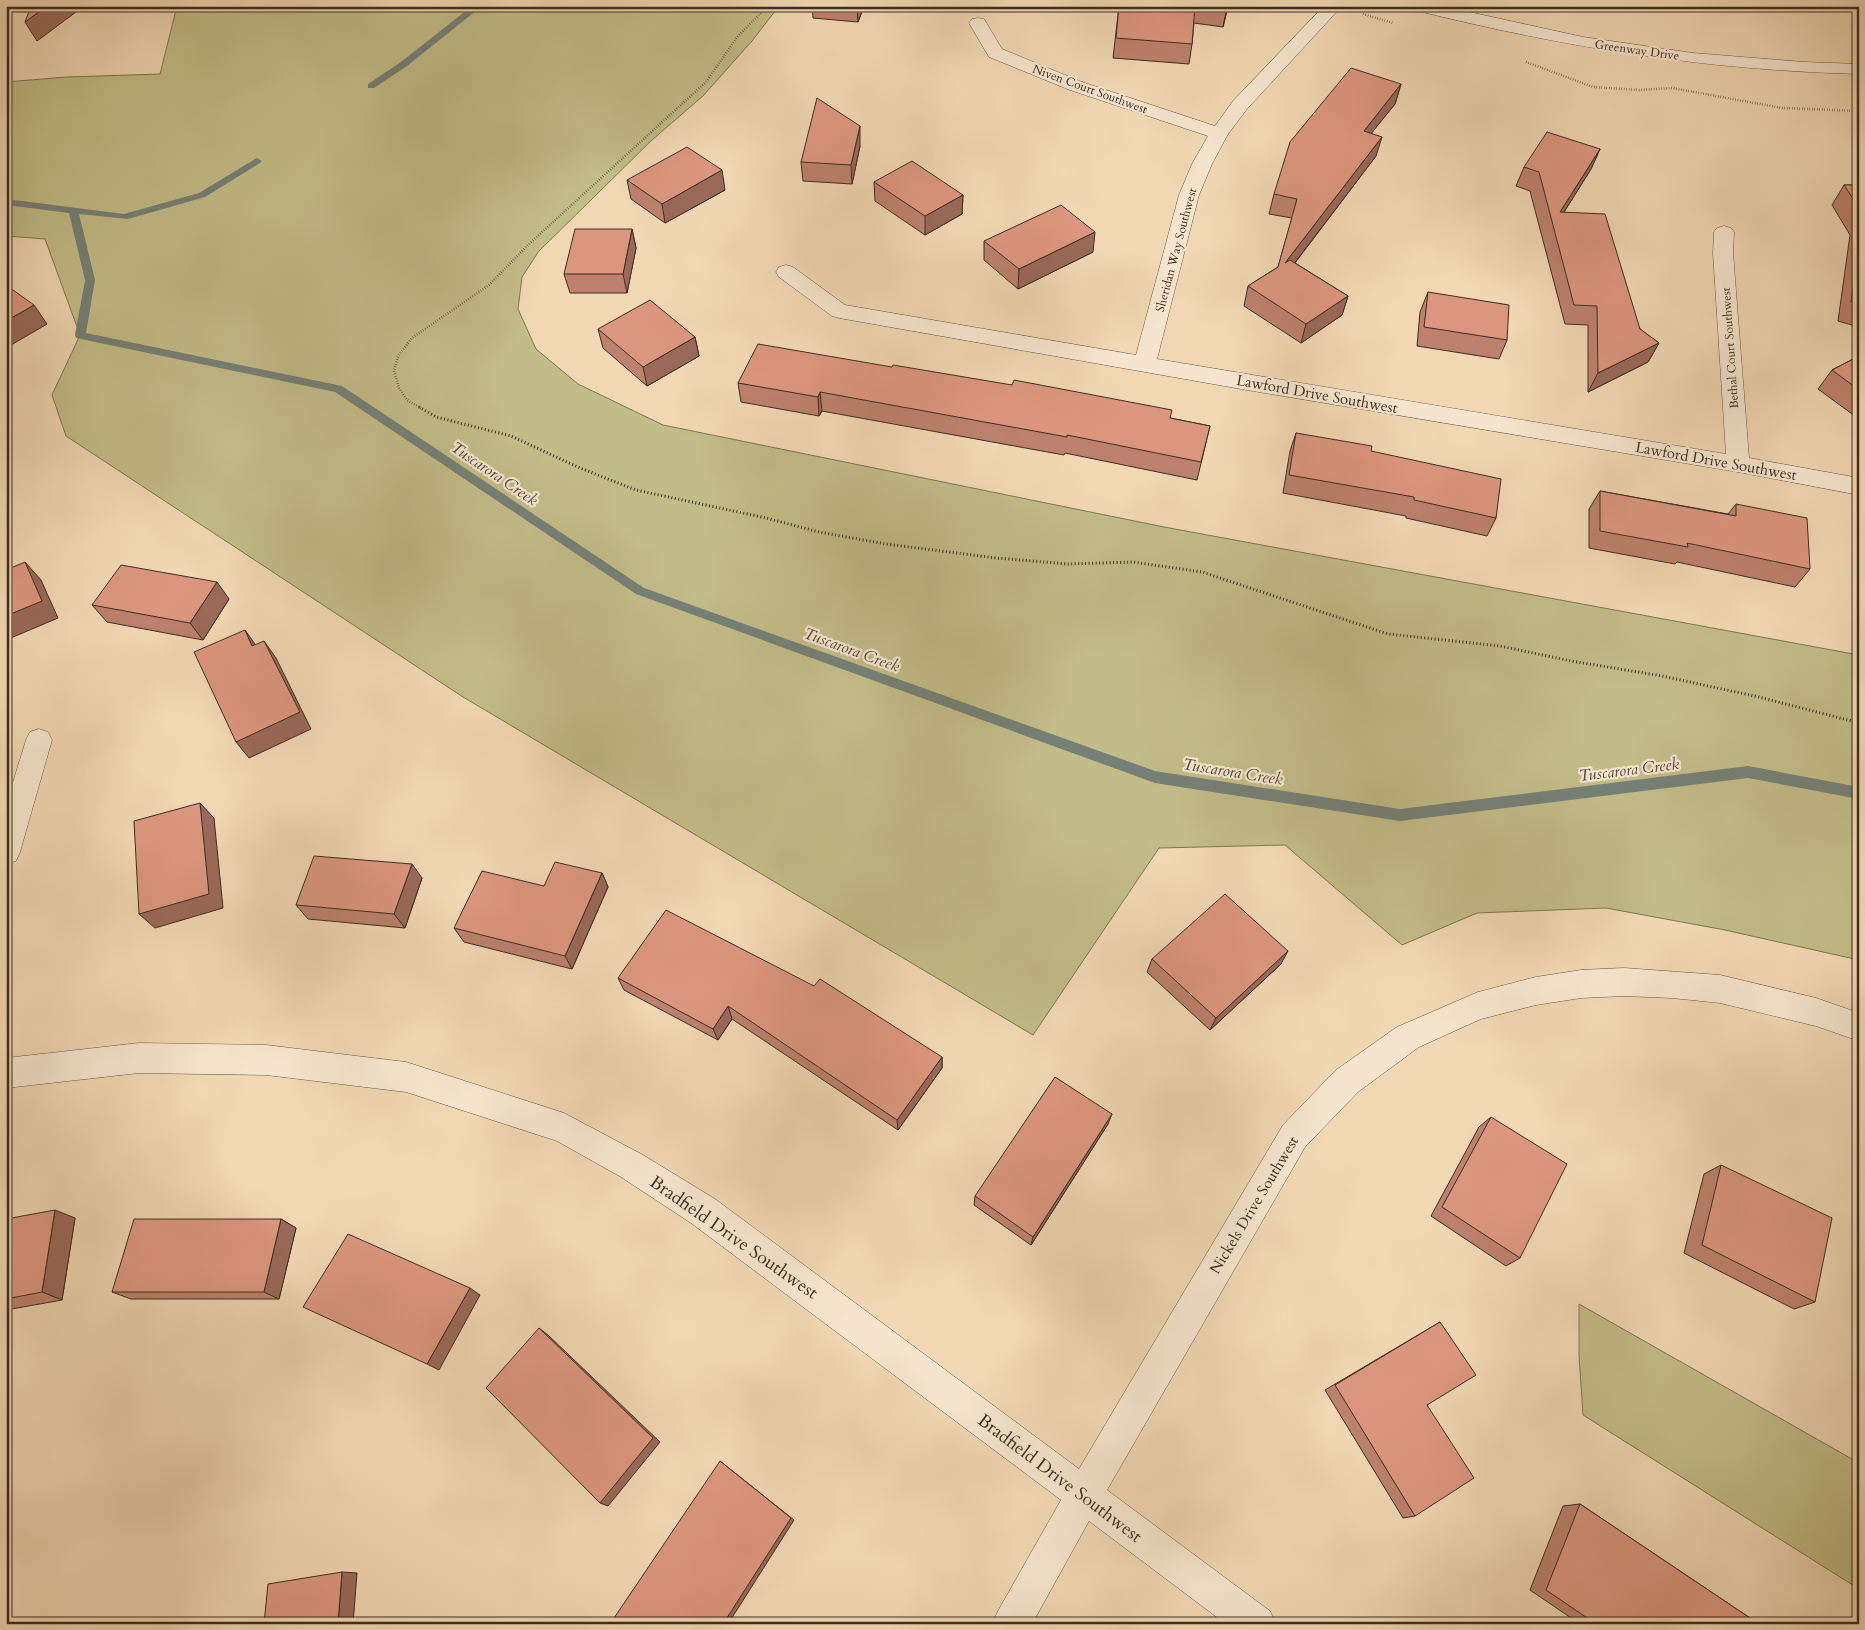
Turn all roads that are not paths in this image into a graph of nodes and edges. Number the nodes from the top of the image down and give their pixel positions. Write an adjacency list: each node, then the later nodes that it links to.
1 (1334, 6): 5 (street, Sheridan Way Southwest)
2 (1420, 6): 4 (street, Greenway Drive)
3 (978, 23): 5 (street, Niven Court Southwest)
4 (1859, 69)
5 (1219, 133): 8 (street, Sheridan Way Southwest)
6 (1724, 232): 9 (street, Bethal Court Southwest)
7 (786, 272): 8 (street, Lawford Drive Southwest)
8 (1145, 363): 9 (street, Lawford Drive Southwest)
9 (1738, 464): 10 (street, Lawford Drive Southwest)
10 (1859, 487)
11 (39, 740): 12 (street)
12 (6, 852)
13 (1859, 1027): 15 (street, Nickels Drive Southwest)
14 (6, 1073): 15 (street, Bradfield Drive Southwest)
15 (1083, 1496): 16 (street, Nickels Drive Southwest); 17 (street, Bradfield Drive Southwest)
16 (1011, 1624)
17 (1257, 1624)

